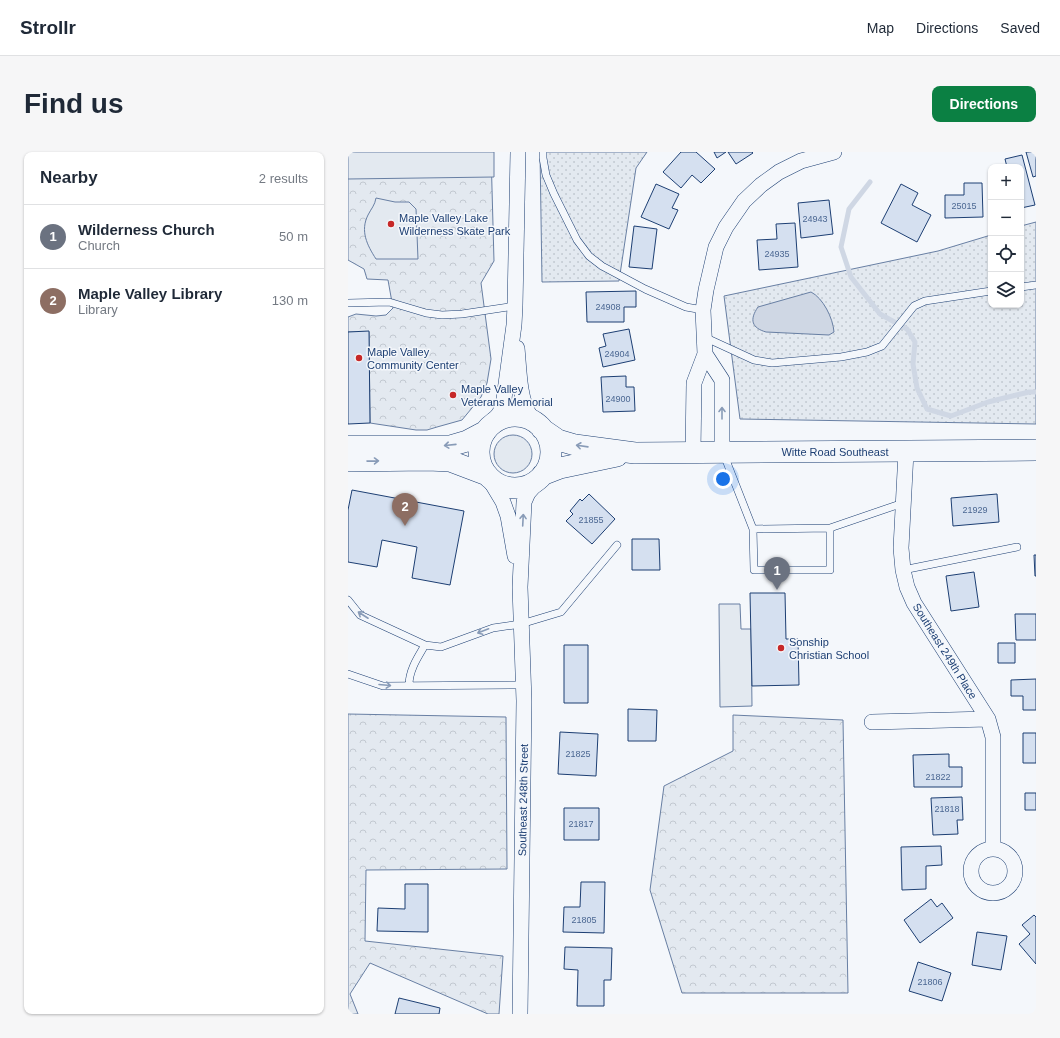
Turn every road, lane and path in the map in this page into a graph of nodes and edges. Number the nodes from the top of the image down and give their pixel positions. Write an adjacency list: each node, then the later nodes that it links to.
1 (518, 152): 8 (street)
2 (543, 152): 9 (lane)
3 (832, 152): 9 (street)
4 (1036, 285): 5 (lane)
5 (1024, 287)
6 (988, 291): 11 (lane)
7 (348, 303): 8 (lane)
8 (515, 306): 10 (street)
9 (704, 310): 11 (street)
10 (514, 325): 13 (street); 14 (street)
11 (704, 337): 12 (street)
12 (704, 354): 17 (street); 18 (street, one-way to 12)
13 (541, 427): 14 (street); 20 (street, Witte Road Southeast, one-way to 13); 23 (street)
14 (486, 430): 15 (street, one-way to 15); 22 (street)
15 (348, 446)
16 (1036, 450): 19 (street, Witte Road Southeast)
17 (693, 452): 18 (street, Witte Road Southeast); 20 (street, Witte Road Southeast)
18 (722, 452): 19 (street, Witte Road Southeast); 26 (lane)
19 (906, 452): 24 (street, Southeast 249th Place)
20 (635, 453): 23 (street, Witte Road Southeast)
21 (348, 461): 22 (street, one-way to 22)
22 (487, 476): 23 (street); 30 (street, Southeast 248th Street)
23 (542, 476): 30 (street, Southeast 248th Street, one-way to 23)
24 (903, 503): 25 (lane); 29 (street, Southeast 249th Place)
25 (830, 528): 26 (lane); 26 (lane)
26 (753, 529)
27 (617, 545): 32 (lane)
28 (1017, 546): 29 (lane)
29 (903, 570): 37 (street, Southeast 249th Place)
30 (520, 586): 32 (street, Southeast 248th Street)
31 (348, 600): 33 (lane, one-way to 31)
32 (521, 624): 33 (lane, one-way to 33); 36 (street, Southeast 248th Street)
33 (425, 645): 35 (lane)
34 (348, 674): 35 (lane, one-way to 35)
35 (410, 685): 36 (lane)
36 (524, 685): 40 (street, Southeast 248th Street)
37 (988, 719): 38 (street); 39 (street, Southeast 249th Place)
38 (872, 722)
39 (993, 849)
40 (520, 1014)

